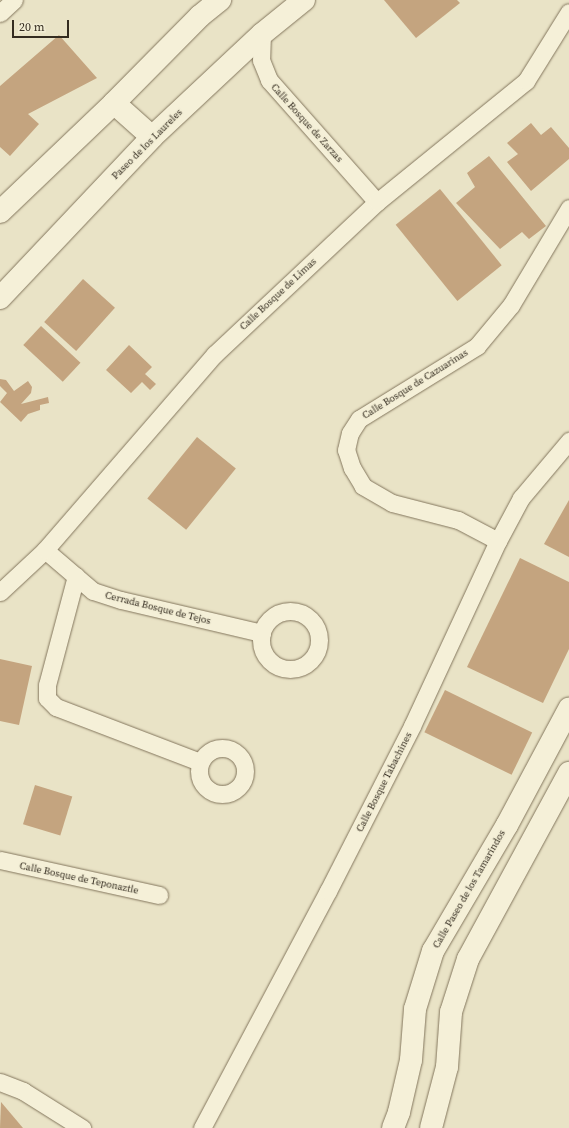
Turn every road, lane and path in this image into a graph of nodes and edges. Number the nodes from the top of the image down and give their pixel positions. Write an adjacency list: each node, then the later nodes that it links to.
1 (14, 0): 4 (street)
2 (220, 0): 7 (street)
3 (304, 0): 6 (street, Paseo de los Laureles)
4 (0, 13)
5 (568, 16): 9 (street, Calle Bosque de Limas)
6 (262, 34): 8 (street, Paseo de los Laureles); 9 (street, Calle Bosque de Zarzas)
7 (114, 103): 8 (street); 11 (street)
8 (152, 137): 12 (street, Paseo de los Laureles)
9 (377, 202): 15 (street, Calle Bosque de Limas)
10 (569, 208): 14 (street, Calle Bosque de Cazuarinas)
11 (0, 212)
12 (0, 298)
13 (569, 441): 14 (street, Calle Bosque Tabachines)
14 (498, 540): 26 (street, Calle Bosque Tabachines)
15 (45, 550): 16 (street, Cerrada Bosque de Tejos); 17 (street, Calle Bosque de Limas)
16 (76, 576): 18 (street, Cerrada Bosque de Tejos); 20 (street)
17 (0, 592)
18 (262, 633)
19 (569, 709): 27 (street, Calle Paseo de los Tamarindos)
20 (200, 762)
21 (569, 773): 28 (street)
22 (0, 860): 23 (street, Calle Bosque de Teponaztle)
23 (159, 895)
24 (0, 1082): 25 (street)
25 (82, 1128)
26 (202, 1128)
27 (393, 1128)
28 (430, 1128)

